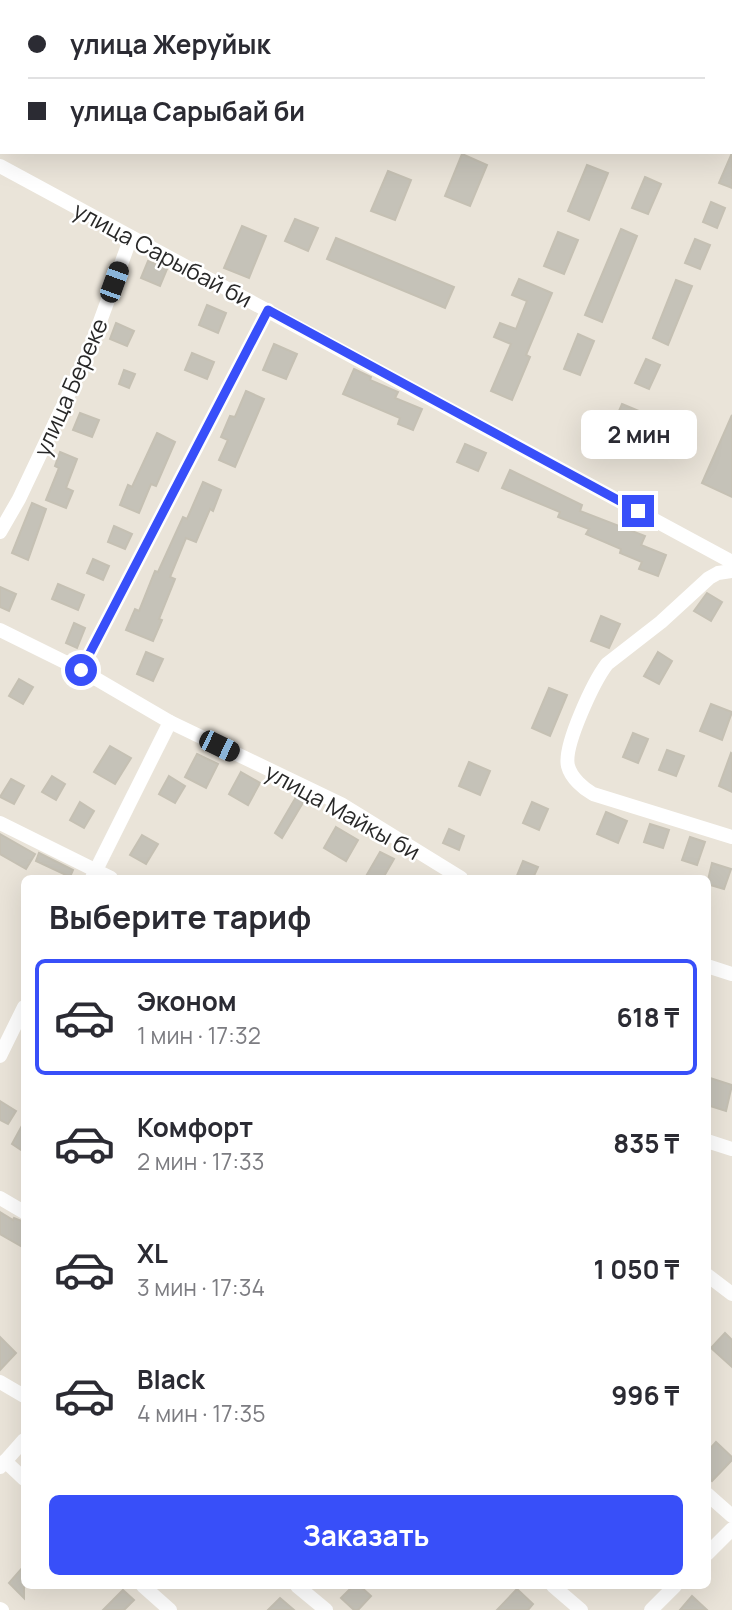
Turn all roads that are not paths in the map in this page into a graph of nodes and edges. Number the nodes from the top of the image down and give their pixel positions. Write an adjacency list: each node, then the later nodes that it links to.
1 (0, 166): 2 (street, улица Сарыбай би)
2 (131, 237): 3 (street, улица Сарыбай би); 4 (street, улица Береке)
3 (268, 310): 5 (street, улица Сарыбай би); 8 (street)
4 (0, 532)
5 (732, 562)
6 (732, 571): 11 (street)
7 (0, 630): 8 (street, улица Майкы би)
8 (81, 670): 9 (street, улица Майкы би)
9 (170, 722): 12 (street); 13 (street, улица Майкы би)
10 (0, 823): 12 (street)
11 (732, 837)
12 (94, 874)
13 (456, 875)
14 (711, 968): 15 (street)
15 (732, 974)
16 (21, 1019): 17 (street)
17 (0, 1056)
18 (711, 1142): 19 (street)
19 (732, 1149)
20 (0, 1198): 21 (street)
21 (21, 1210)
22 (711, 1278): 23 (street)
23 (732, 1294)
24 (0, 1382): 25 (street)
25 (21, 1394)
26 (21, 1443): 27 (street)
27 (2, 1464): 28 (street)
28 (21, 1477)
29 (711, 1498): 30 (street)
30 (732, 1516)
31 (732, 1529): 32 (street)
32 (711, 1550)
33 (146, 1589): 37 (street)
34 (302, 1589): 38 (street)
35 (556, 1589): 39 (street)
36 (672, 1589): 40 (street)
37 (170, 1610)
38 (326, 1610)
39 (581, 1610)
40 (651, 1610)

